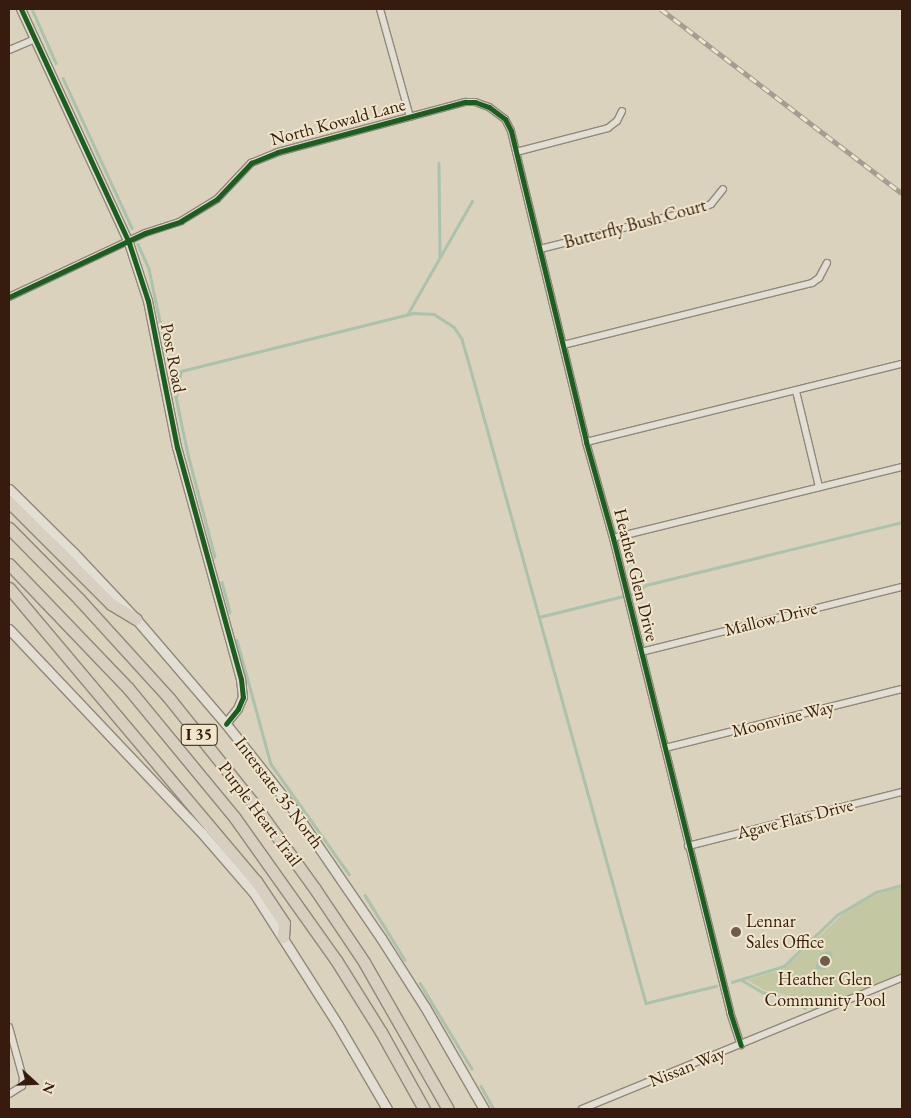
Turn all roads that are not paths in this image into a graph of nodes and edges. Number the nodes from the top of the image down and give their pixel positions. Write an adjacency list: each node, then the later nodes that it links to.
1 (21, 9): 3 (street, Post Road)
2 (380, 9): 7 (street)
3 (35, 39): 4 (street); 10 (street, Post Road)
4 (9, 50)
5 (622, 111): 8 (street)
6 (500, 114): 7 (street, North Kowald Lane); 8 (street, Heather Glen Drive)
7 (410, 117): 10 (street, North Kowald Lane)
8 (516, 152): 11 (street, Heather Glen Drive)
9 (723, 189): 11 (street, Butterfly Bush Court)
10 (129, 242): 13 (street, North Kowald Lane); 31 (street, Post Road)
11 (540, 249): 14 (street, Heather Glen Drive)
12 (827, 264): 14 (street)
13 (9, 297)
14 (563, 345): 17 (street, Heather Glen Drive)
15 (902, 364): 16 (street)
16 (796, 390): 17 (street); 19 (street)
17 (586, 442): 23 (street, Heather Glen Drive)
18 (902, 467): 19 (street)
19 (819, 487): 23 (street)
20 (9, 489): 27 (main road, Interstate 35 North)
21 (9, 502): 27 (highway)
22 (9, 528): 42 (highway, Purple Heart Trail / I 35)
23 (613, 538): 29 (street, Heather Glen Drive)
24 (9, 564): 41 (highway, Purple Heart Trail / I 35)
25 (902, 587): 29 (street, Mallow Drive)
26 (9, 588): 35 (highway)
27 (136, 619): 31 (main road, Interstate 35 North)
28 (9, 629): 35 (main road)
29 (641, 652): 32 (street, Heather Glen Drive)
30 (902, 689): 32 (street, Moonvine Way)
31 (226, 724): 43 (main road, Interstate 35 North)
32 (665, 748): 34 (street, Heather Glen Drive)
33 (902, 792): 34 (street, Agave Flats Drive)
34 (688, 846): 38 (street, Heather Glen Drive)
35 (283, 937): 40 (main road)
36 (902, 978): 38 (street, Nissan Way)
37 (9, 1027): 39 (street)
38 (742, 1045): 44 (street, Nissan Way)
39 (9, 1094)
40 (387, 1109)
41 (424, 1109)
42 (448, 1109)
43 (484, 1109)
44 (582, 1109)

